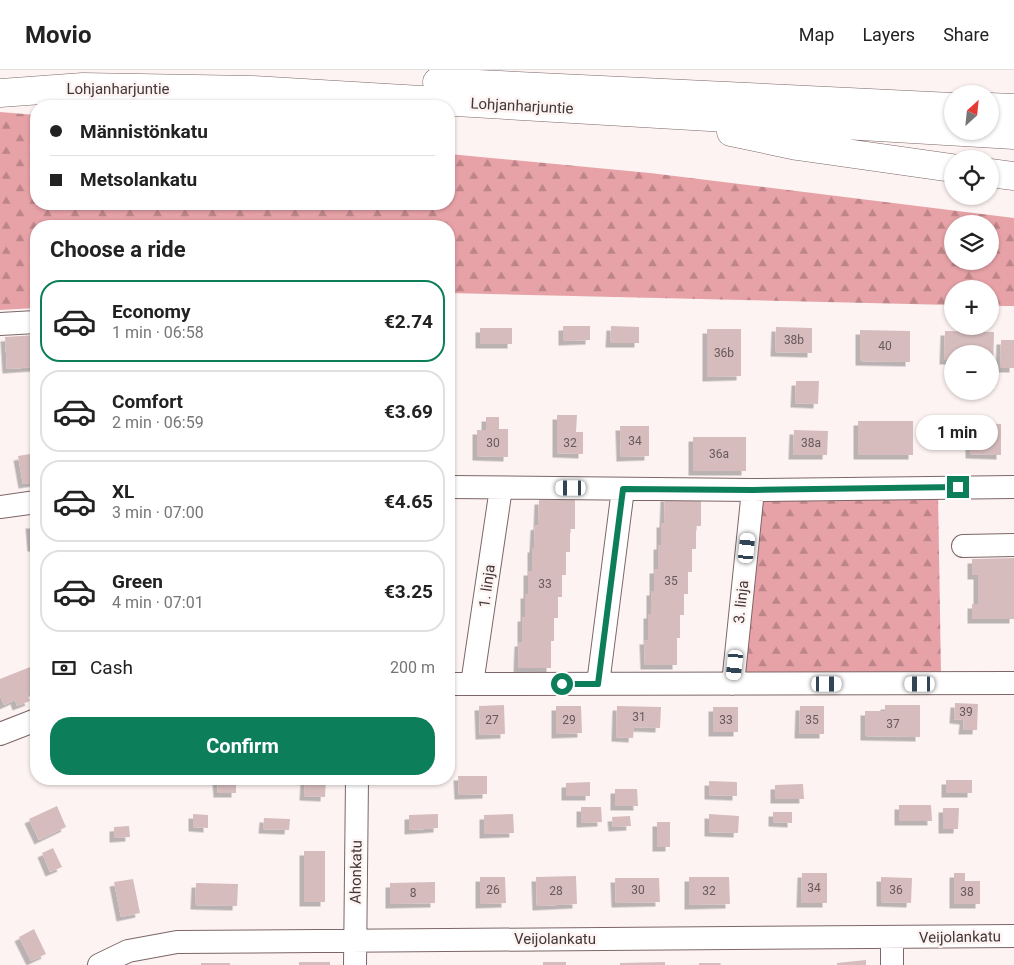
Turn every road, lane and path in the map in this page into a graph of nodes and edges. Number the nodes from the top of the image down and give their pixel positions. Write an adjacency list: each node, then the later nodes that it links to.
1 (218, 71): 3 (highway, Lohjanharjuntie); 7 (highway, Lohjanharjuntie)
2 (0, 77): 3 (highway, Lohjanharjuntie)
3 (90, 79): 4 (highway, Lohjanharjuntie); 5 (highway, Lohjanharjuntie)
4 (0, 93)
5 (419, 100)
6 (455, 102): 10 (highway, Lohjanharjuntie)
7 (944, 107)
8 (999, 107): 9 (highway)
9 (1014, 108)
10 (636, 113): 11 (highway, Lohjanharjuntie); 12 (highway)
11 (1014, 135)
12 (944, 167)
13 (999, 174): 14 (highway)
14 (1014, 176)
15 (30, 322): 16 (street)
16 (0, 324)
17 (1014, 486): 21 (street)
18 (455, 487): 19 (street)
19 (501, 488): 20 (street); 28 (street, 1. linja)
20 (623, 489): 21 (street); 29 (street)
21 (753, 490): 30 (street, 3. linja)
22 (30, 503): 23 (street)
23 (0, 507)
24 (1014, 545): 25 (street)
25 (963, 546)
26 (1014, 683): 30 (street)
27 (455, 684): 28 (street)
28 (472, 684): 29 (street)
29 (598, 684): 30 (street)
30 (733, 684)
31 (30, 722): 32 (street)
32 (0, 734)
33 (357, 785): 36 (street, Ahonkatu)
34 (1014, 936): 35 (street, Veijolankatu)
35 (892, 937): 36 (street, Veijolankatu); 39 (street)
36 (355, 939): 37 (street, Veijolankatu); 38 (street, Ahonkatu)
37 (99, 965)
38 (355, 965)
39 (892, 965)

